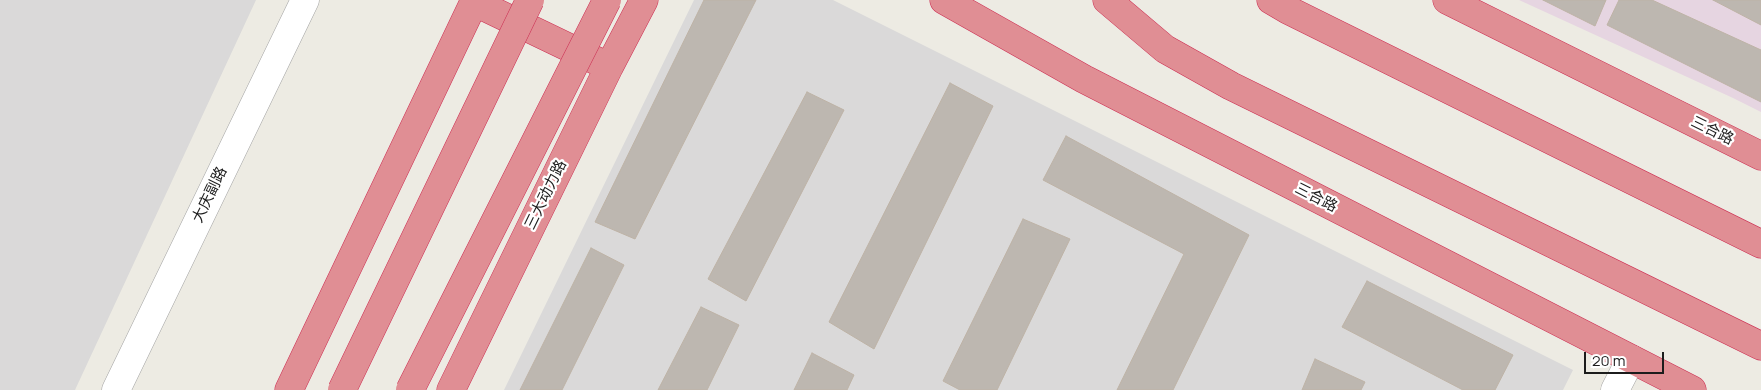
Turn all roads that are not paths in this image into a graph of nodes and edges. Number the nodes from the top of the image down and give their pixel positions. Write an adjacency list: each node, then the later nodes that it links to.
1 (305, 0): 15 (street, 大庆副路)
2 (530, 0): 17 (highway, bridge)
3 (607, 0): 18 (highway, bridge)
4 (644, 0): 10 (highway, 三大动力路)
5 (944, 0): 14 (highway, 三合路)
6 (1108, 0): 13 (highway)
7 (1271, 0): 12 (highway)
8 (1447, 0): 11 (highway, 三合路)
9 (475, 1): 10 (highway); 16 (highway)
10 (609, 67): 19 (highway, 三大动力路)
11 (1761, 156)
12 (1761, 244)
13 (1761, 346)
14 (1631, 360): 20 (street); 21 (highway, 三合路)
15 (116, 390)
16 (289, 390)
17 (342, 390)
18 (410, 390)
19 (451, 390)
20 (1616, 390)
21 (1692, 390)

